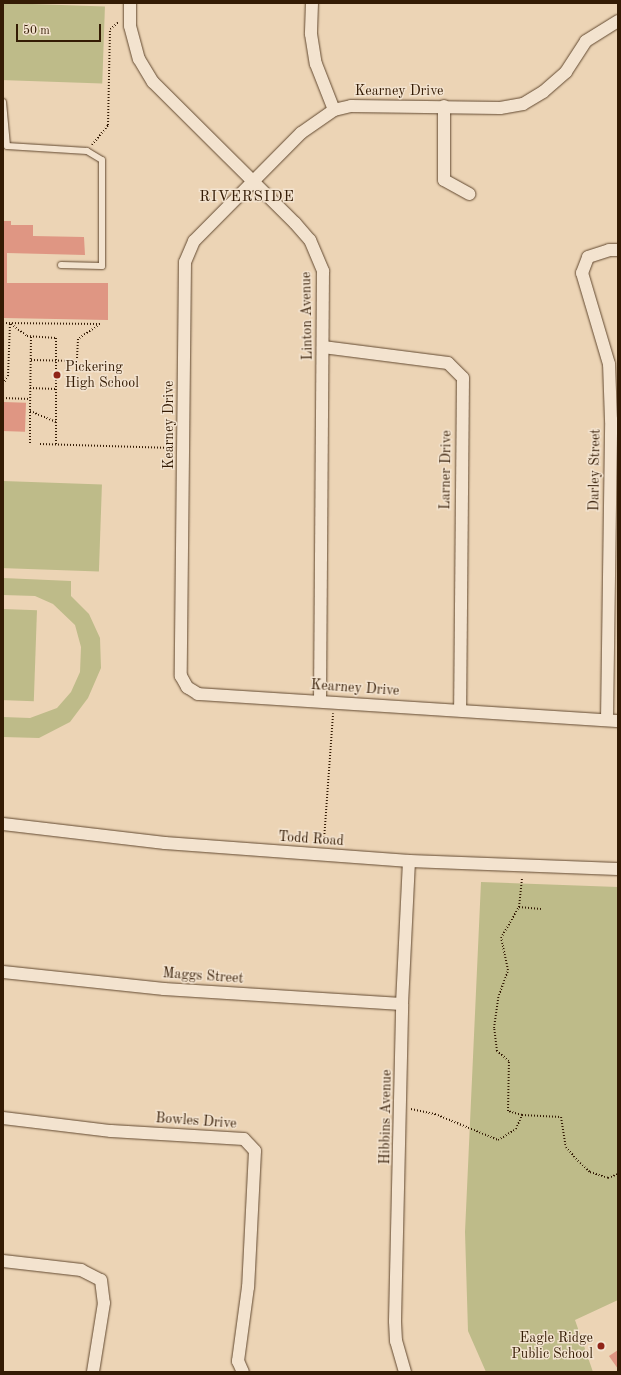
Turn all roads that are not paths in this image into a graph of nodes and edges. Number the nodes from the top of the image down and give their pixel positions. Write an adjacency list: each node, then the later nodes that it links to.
1 (130, 3): 7 (street, Linton Avenue)
2 (312, 3): 6 (street)
3 (618, 21): 5 (street, Kearney Drive)
4 (3, 102): 10 (lane)
5 (444, 106): 6 (street, Kearney Drive); 8 (street)
6 (334, 110): 7 (street, Kearney Drive)
7 (254, 182): 11 (street, Linton Avenue); 14 (street, Kearney Drive)
8 (470, 194)
9 (618, 250): 12 (street, Darley Street)
10 (61, 265)
11 (323, 347): 14 (street, Linton Avenue); 15 (street, Larner Drive)
12 (614, 420): 13 (street, Darley Street)
13 (614, 561): 16 (street, Darley Street)
14 (320, 701): 15 (street, Kearney Drive)
15 (460, 710): 16 (street, Kearney Drive)
16 (613, 720)
17 (3, 824): 18 (street, Todd Road)
18 (409, 861): 19 (street, Todd Road); 21 (street, Hibbins Avenue)
19 (618, 869)
20 (3, 972): 21 (street, Maggs Street)
21 (402, 1004): 26 (street, Hibbins Avenue)
22 (3, 1118): 25 (street, Bowles Drive)
23 (3, 1261): 24 (street)
24 (93, 1372)
25 (243, 1372)
26 (405, 1372)

